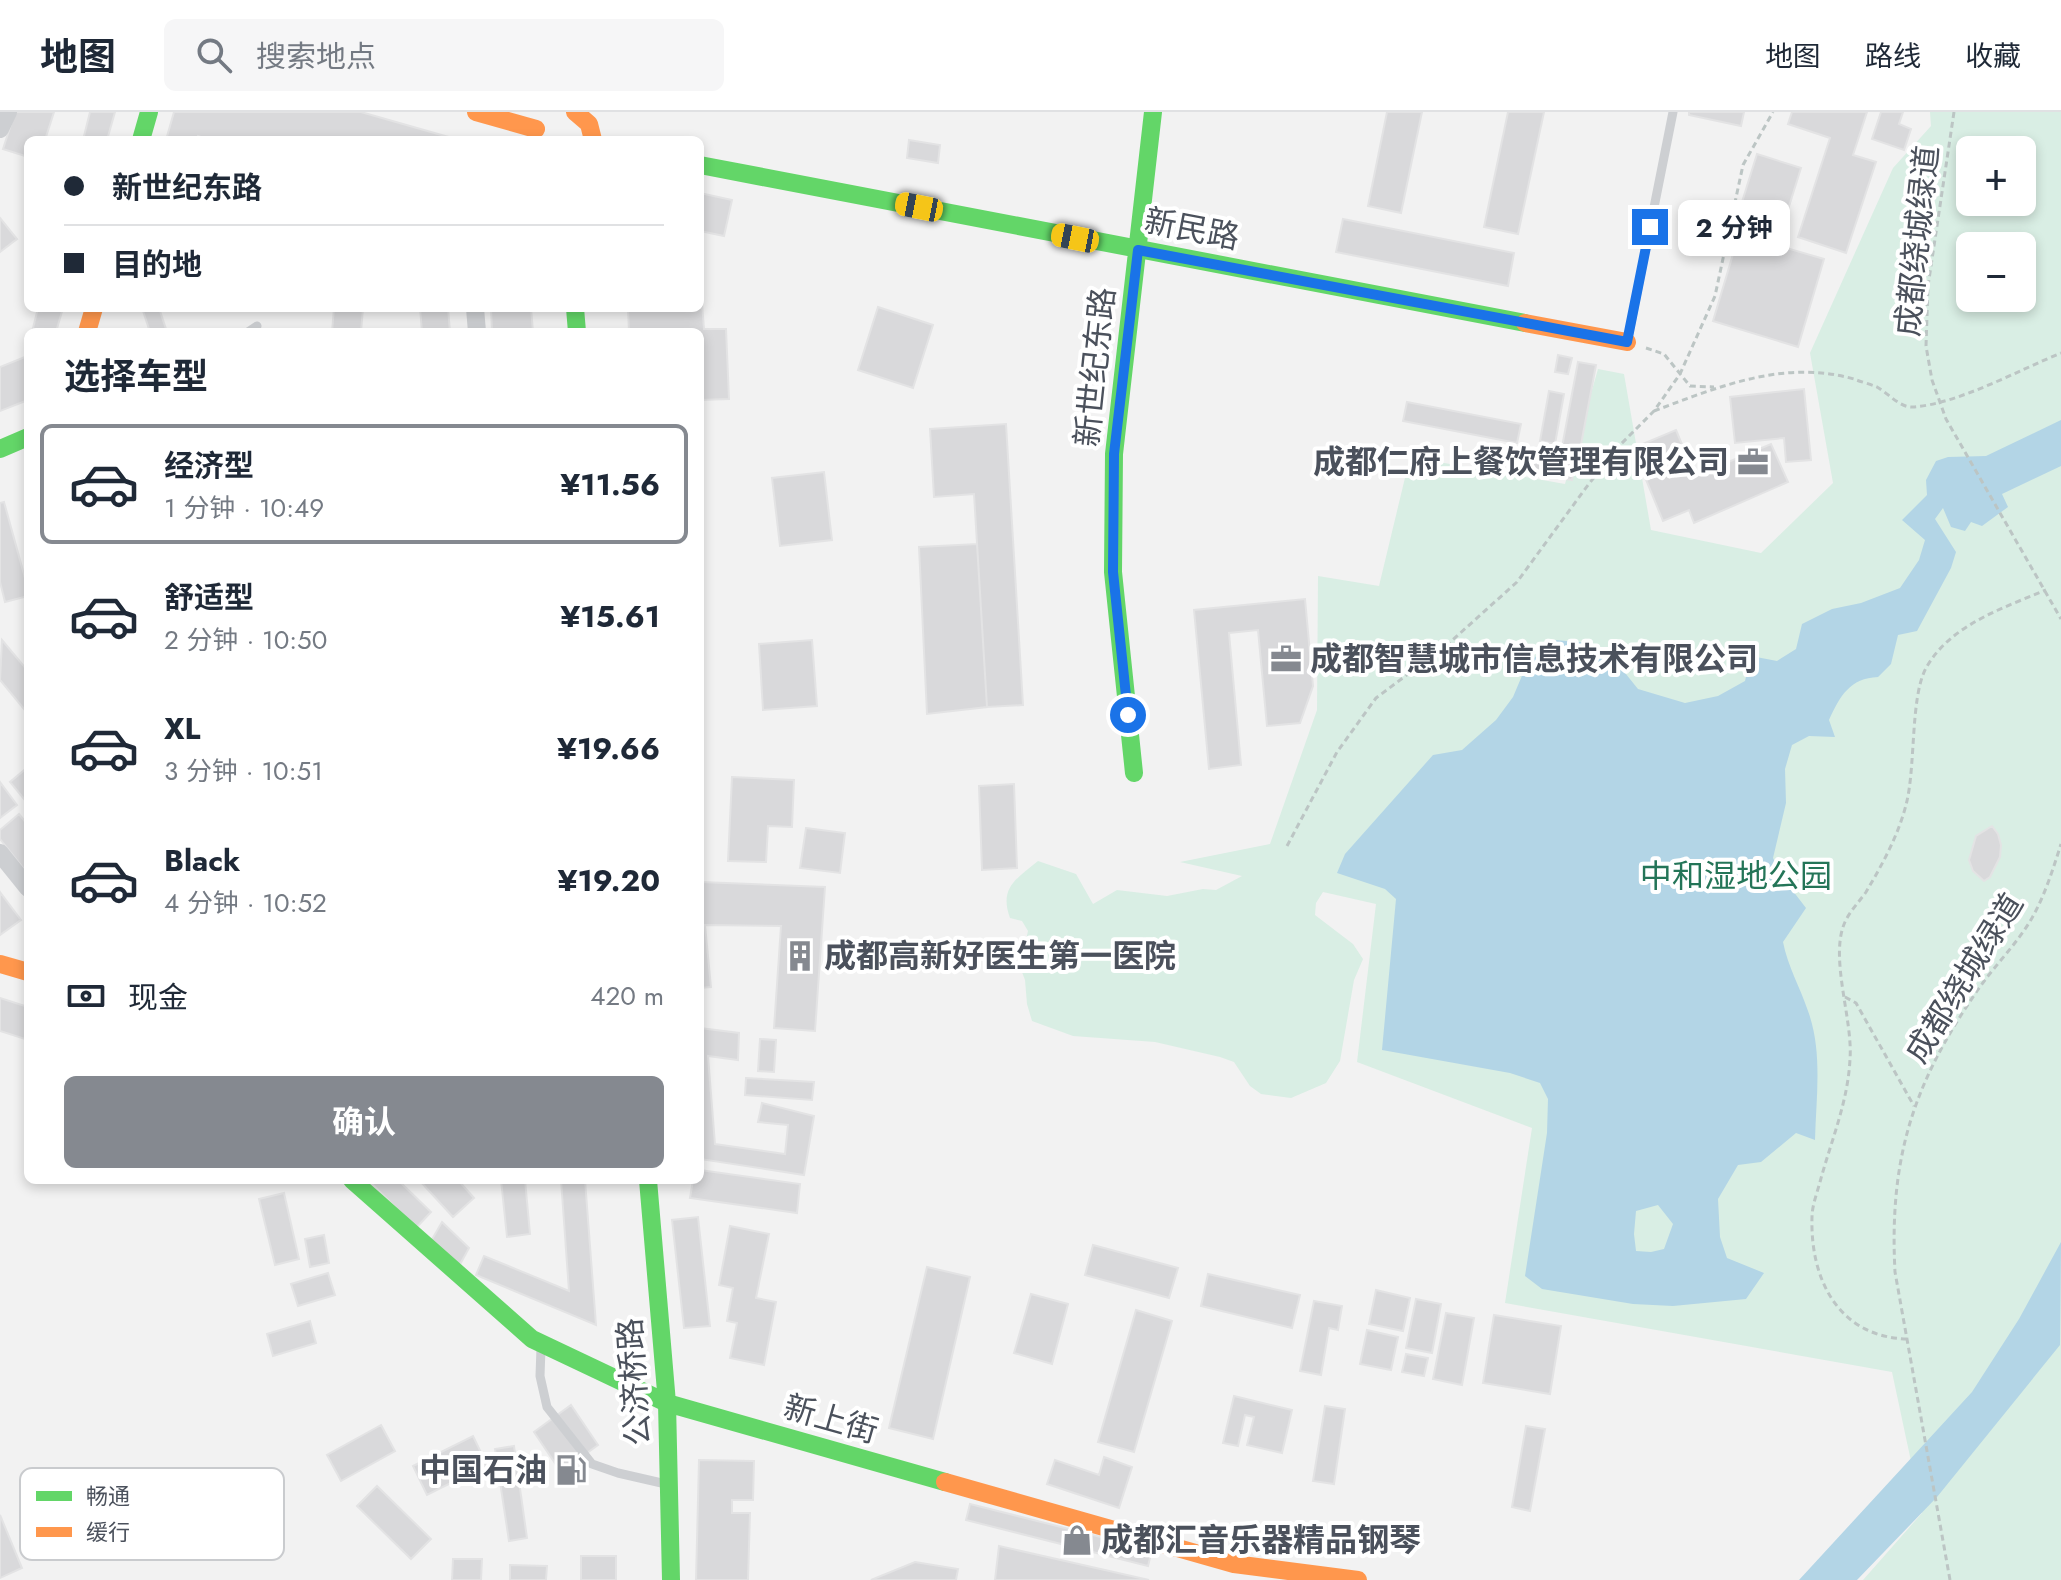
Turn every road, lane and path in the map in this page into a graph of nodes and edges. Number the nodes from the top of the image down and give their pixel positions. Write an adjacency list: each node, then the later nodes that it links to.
1 (8, 112): 10 (street)
2 (149, 112): 11 (main road)
3 (476, 112): 9 (main road)
4 (575, 112): 12 (main road)
5 (1153, 112): 14 (main road, 新世纪东路)
6 (1673, 112): 15 (lane)
7 (1773, 112): 17 (path)
8 (1954, 112): 19 (path, 成都绕城绿道)
9 (539, 128)
10 (0, 129)
11 (142, 136)
12 (592, 136)
13 (704, 166): 14 (main road, 新民路)
14 (1138, 250): 15 (main road, 新民路); 25 (main road, 新世纪东路)
15 (1627, 342): 17 (path)
16 (2061, 353): 19 (path)
17 (1680, 374): 18 (path); 20 (path)
18 (1719, 387): 19 (path); 20 (path)
19 (1939, 404): 23 (path, 成都绕城绿道)
20 (1654, 411): 27 (path)
21 (24, 439): 22 (main road)
22 (0, 449)
23 (2046, 590): 24 (path); 34 (path)
24 (2061, 619)
25 (1134, 773)
26 (2061, 844): 35 (path, 成都绕城绿道)
27 (1287, 846)
28 (0, 853): 29 (street)
29 (24, 883)
30 (0, 964): 31 (main road)
31 (24, 973)
32 (0, 975): 33 (main road)
33 (24, 975)
34 (1845, 997): 35 (path); 38 (path)
35 (1914, 1106): 38 (path, 成都绕城绿道)
36 (357, 1184): 39 (main road, 新上街)
37 (648, 1184): 40 (main road, 公济桥路)
38 (1907, 1339): 44 (path, 成都绕城绿道)
39 (541, 1344): 40 (main road, 新上街); 41 (lane)
40 (667, 1403): 41 (main road, 公济桥路); 43 (main road, 新上街)
41 (669, 1485): 42 (main road, 公济桥路)
42 (671, 1580)
43 (1358, 1580)
44 (1950, 1580)

